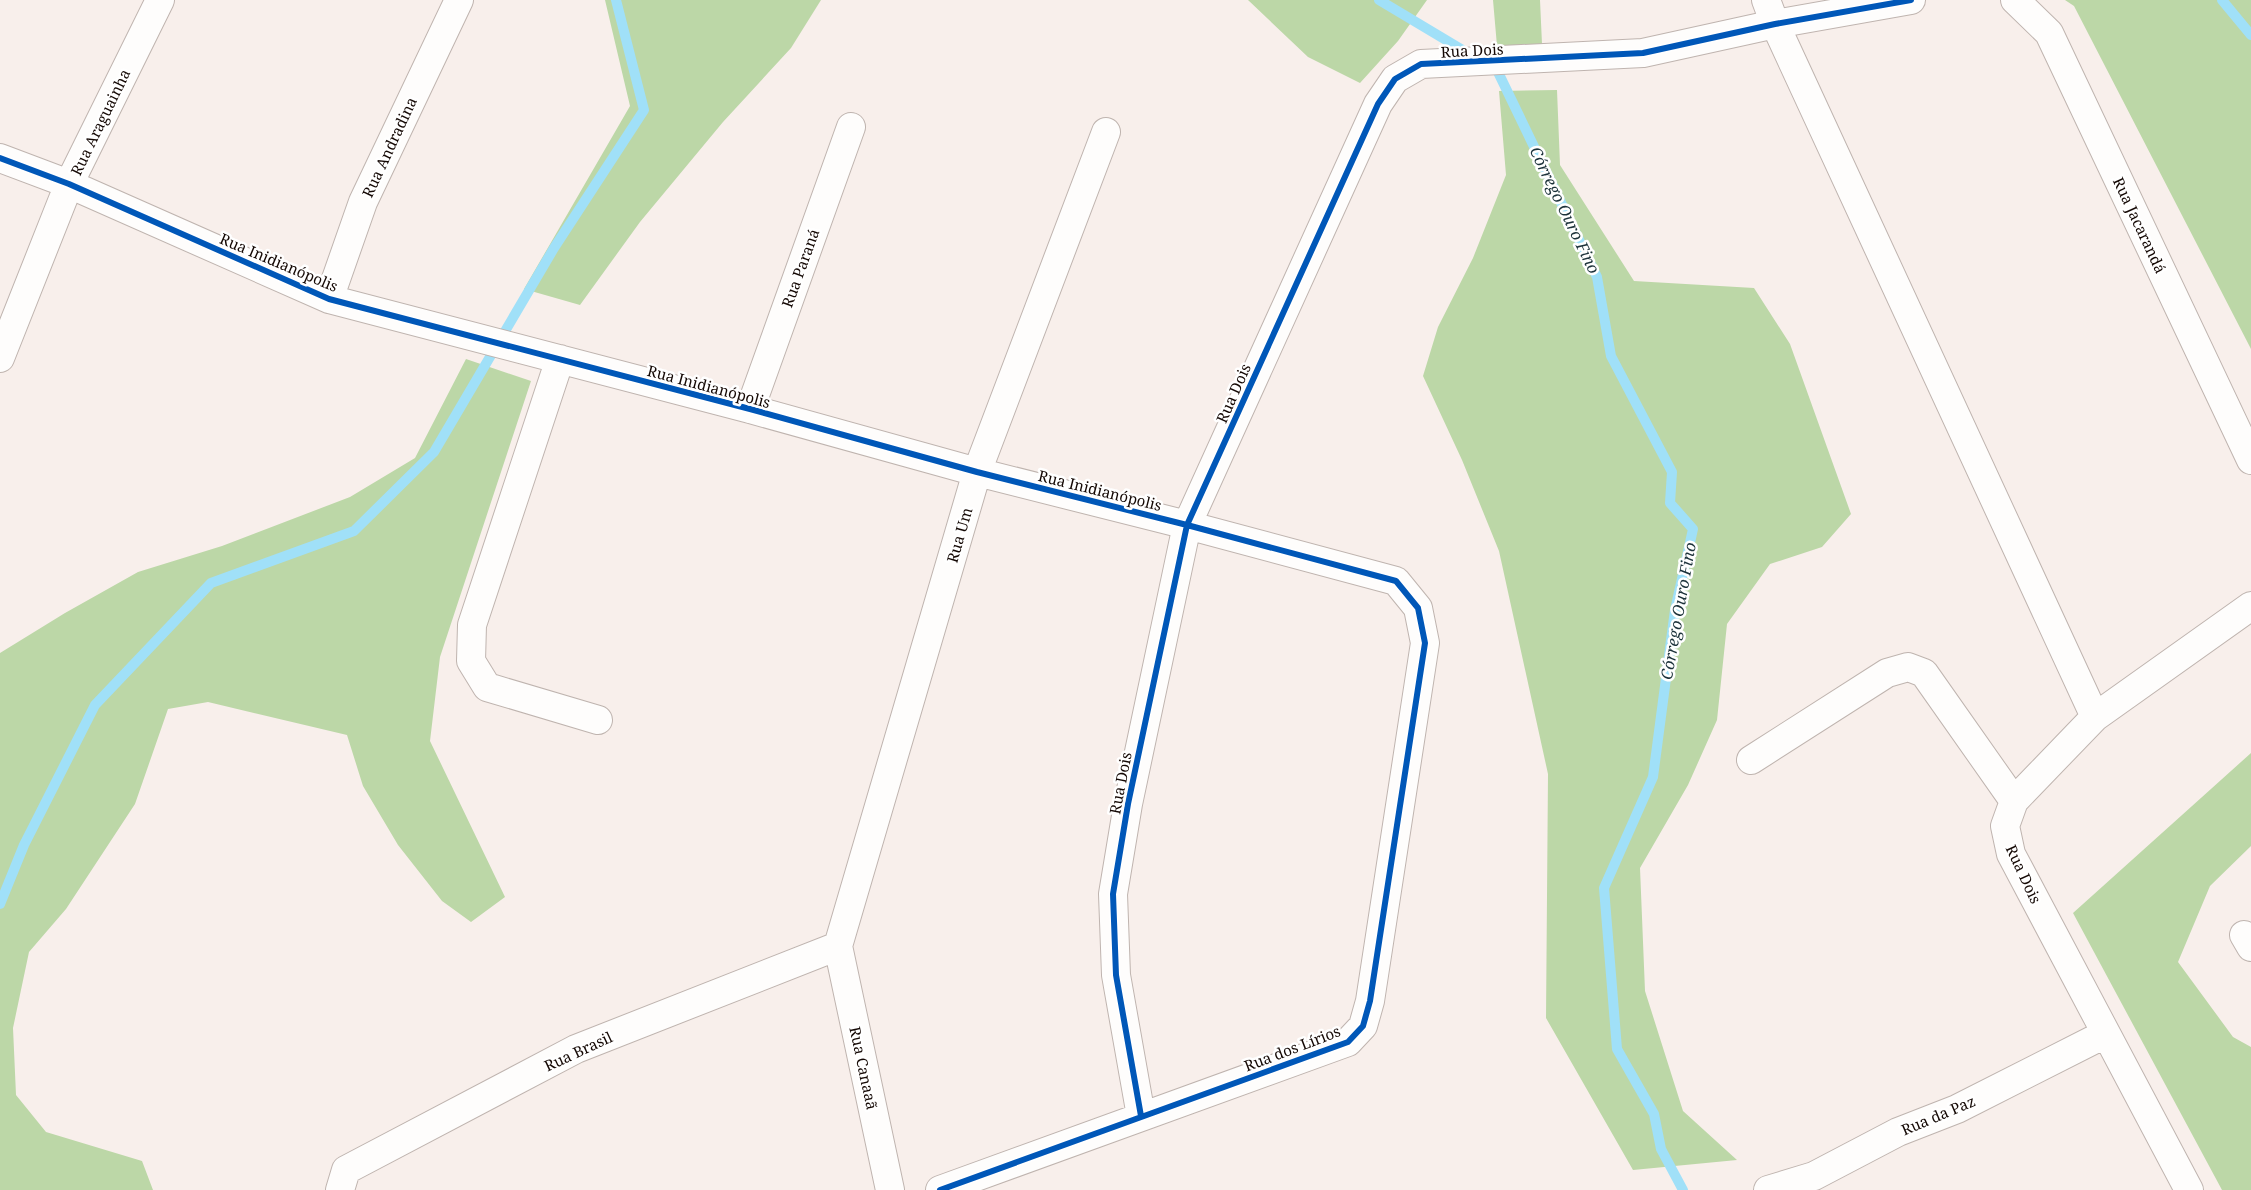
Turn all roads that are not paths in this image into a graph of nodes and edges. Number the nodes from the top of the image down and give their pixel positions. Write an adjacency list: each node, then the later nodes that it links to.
1 (160, 0): 9 (street, Rua Araguainha)
2 (459, 0): 10 (street, Rua Andradina)
3 (1911, 0): 5 (street)
4 (2015, 0): 14 (street, Rua Jacarandá)
5 (1770, 12): 16 (street, Rua Dois); 19 (street)
6 (851, 127): 13 (street, Rua Paraná)
7 (1106, 132): 15 (street, Rua Um)
8 (0, 158): 9 (street, Rua Inidianópolis)
9 (69, 184): 10 (street, Rua Inidianópolis); 11 (street, Rua Araguainha)
10 (329, 299): 12 (street, Rua Inidianópolis)
11 (0, 358)
12 (560, 359): 13 (street, Rua Inidianópolis); 20 (street)
13 (750, 409): 15 (street, Rua Inidianópolis)
14 (2251, 460)
15 (977, 472): 16 (street, Rua Inidianópolis); 23 (street, Rua Um)
16 (1187, 525): 18 (street, Rua Inidianópolis); 25 (street, Rua Dois)
17 (2251, 606): 19 (street, Rua Dois)
18 (1418, 608): 25 (street, Rua dos Lírios)
19 (2095, 717): 22 (street, Rua Dois)
20 (598, 720)
21 (1751, 760): 22 (street)
22 (2014, 801): 24 (street, Rua Dois)
23 (838, 946): 26 (street, Rua Brasil); 27 (street, Rua Canaaã)
24 (2105, 1034): 29 (street, Rua da Paz); 30 (street, Rua Dois)
25 (1141, 1116): 28 (street, Rua dos Lírios)
26 (340, 1190)
27 (890, 1190)
28 (940, 1190)
29 (1768, 1190)
30 (2189, 1190)

